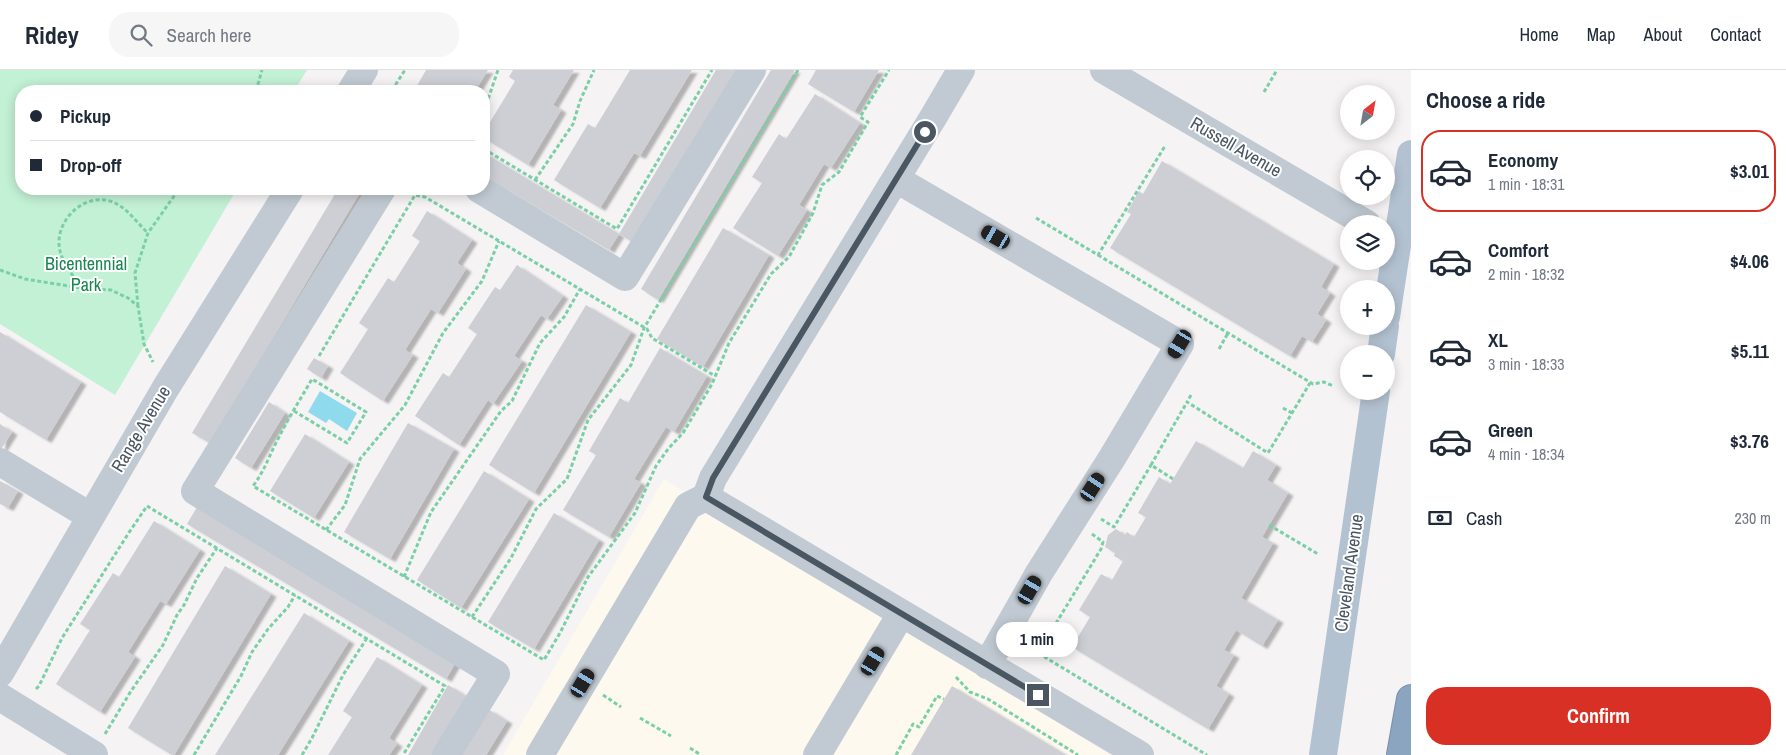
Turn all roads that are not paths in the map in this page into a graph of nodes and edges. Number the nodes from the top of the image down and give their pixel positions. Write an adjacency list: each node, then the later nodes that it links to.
1 (364, 70): 5 (street)
2 (752, 70): 10 (street)
3 (961, 70): 7 (street)
4 (1104, 70): 11 (street, Russell Avenue)
5 (355, 85)
6 (1411, 154): 12 (main road)
7 (896, 179): 15 (street); 18 (street)
8 (286, 195): 16 (street, Range Avenue)
9 (378, 195): 23 (street)
10 (489, 195)
11 (1352, 215)
12 (1395, 221)
13 (1375, 400): 27 (main road, Cleveland Avenue)
14 (0, 462): 16 (street)
15 (706, 497): 17 (street); 24 (street)
16 (90, 516): 19 (street, Range Avenue)
17 (901, 614): 18 (street); 25 (street)
18 (987, 665): 26 (street)
19 (0, 674)
20 (0, 697): 22 (street)
21 (1411, 699): 28 (highway)
22 (99, 745)
23 (446, 755)
24 (540, 755)
25 (817, 755)
26 (1140, 755)
27 (1323, 755)
28 (1401, 755)

